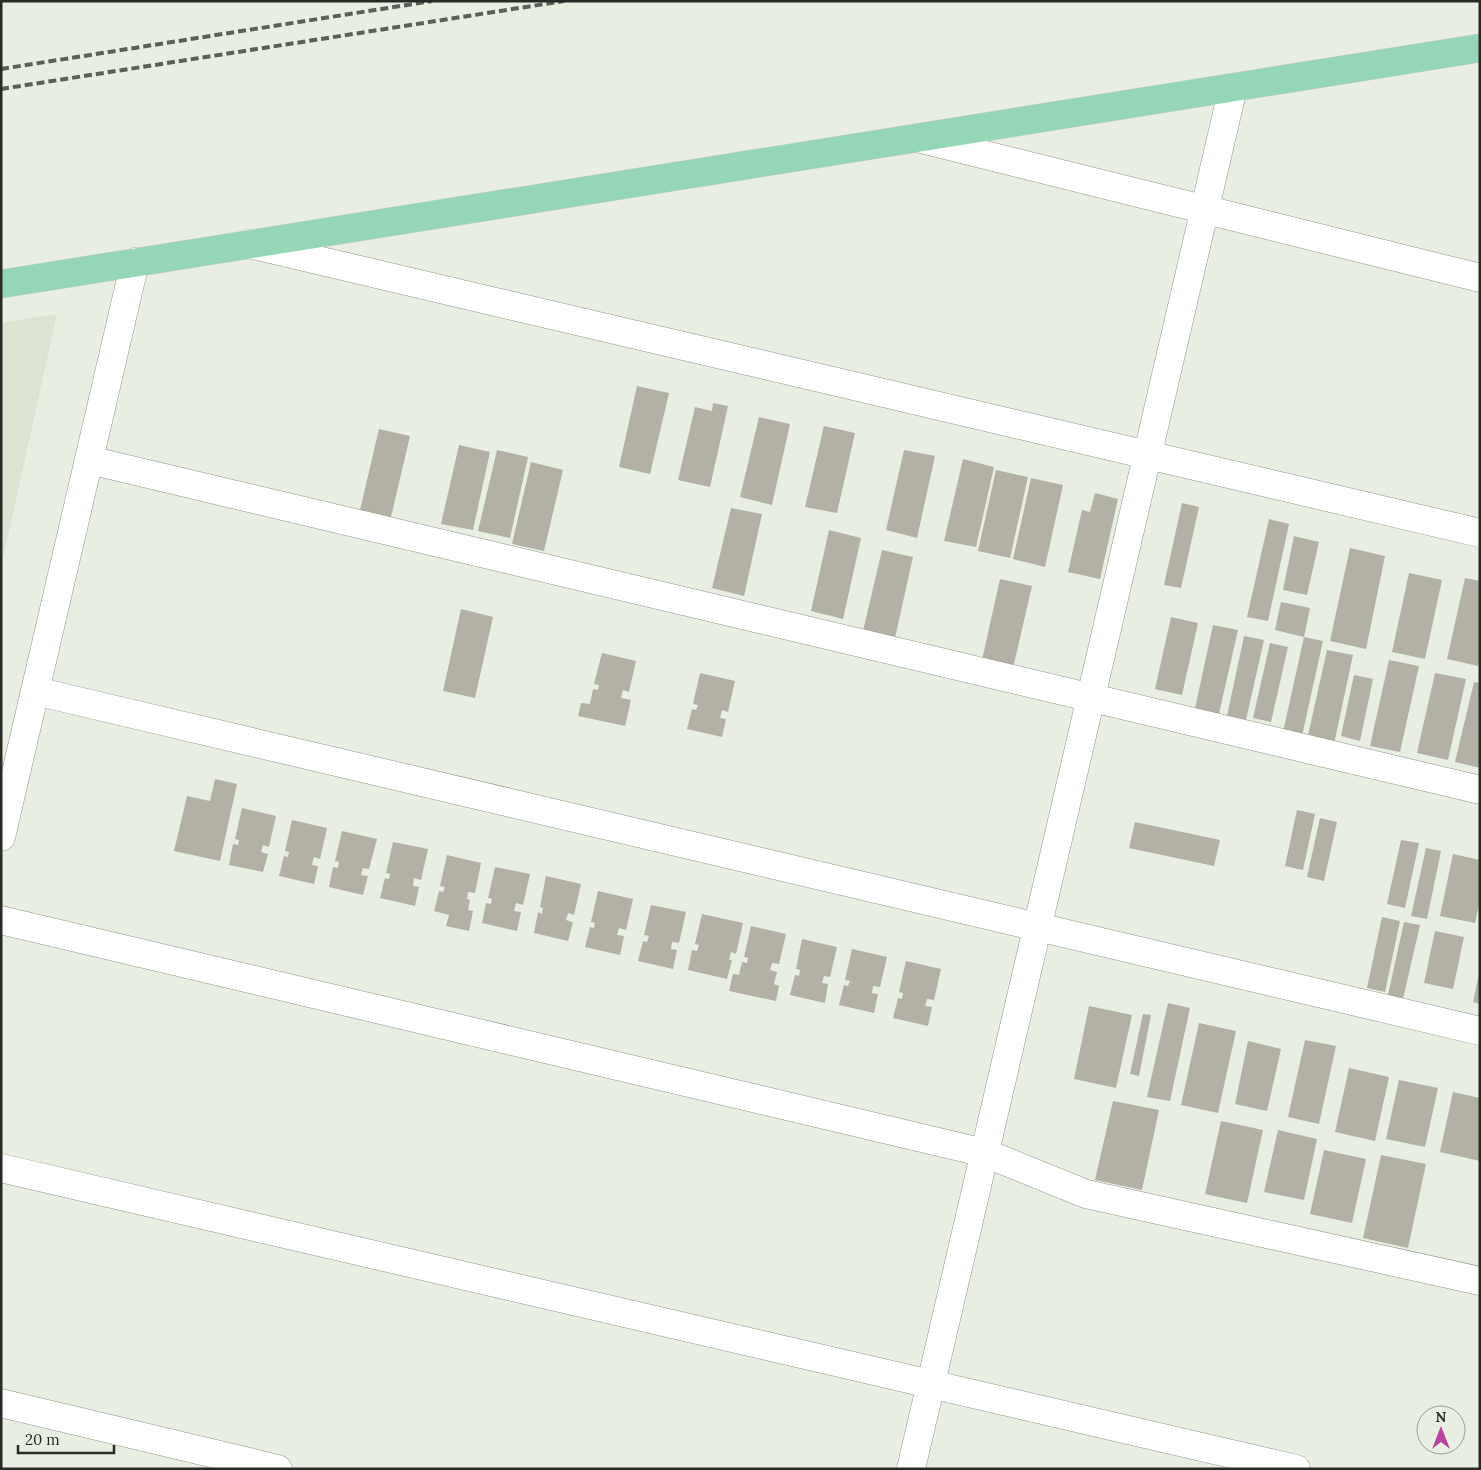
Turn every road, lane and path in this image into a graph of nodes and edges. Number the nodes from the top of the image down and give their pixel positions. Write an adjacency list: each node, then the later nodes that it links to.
1 (1480, 48): 2 (main road)
2 (1233, 88): 3 (main road); 4 (street)
3 (917, 138): 4 (street); 5 (main road)
4 (1205, 210): 7 (street); 9 (street)
5 (249, 244): 6 (main road); 9 (street)
6 (135, 262): 8 (main road); 10 (street)
7 (1480, 278)
8 (1, 284)
9 (1148, 455): 11 (street); 13 (street)
10 (89, 460): 12 (street); 13 (street)
11 (1480, 533)
12 (35, 691): 15 (street); 18 (street)
13 (1091, 698): 14 (street); 18 (street)
14 (1480, 790)
15 (5, 807): 16 (street)
16 (1, 837)
17 (1, 920): 20 (street)
18 (1038, 927): 19 (street); 20 (street)
19 (1480, 1031)
20 (985, 1153): 22 (street); 23 (street)
21 (1, 1168): 23 (street)
22 (1480, 1281)
23 (931, 1384): 26 (street); 27 (street)
24 (1, 1403): 25 (street)
25 (278, 1469)
26 (912, 1469)
27 (1296, 1469)

